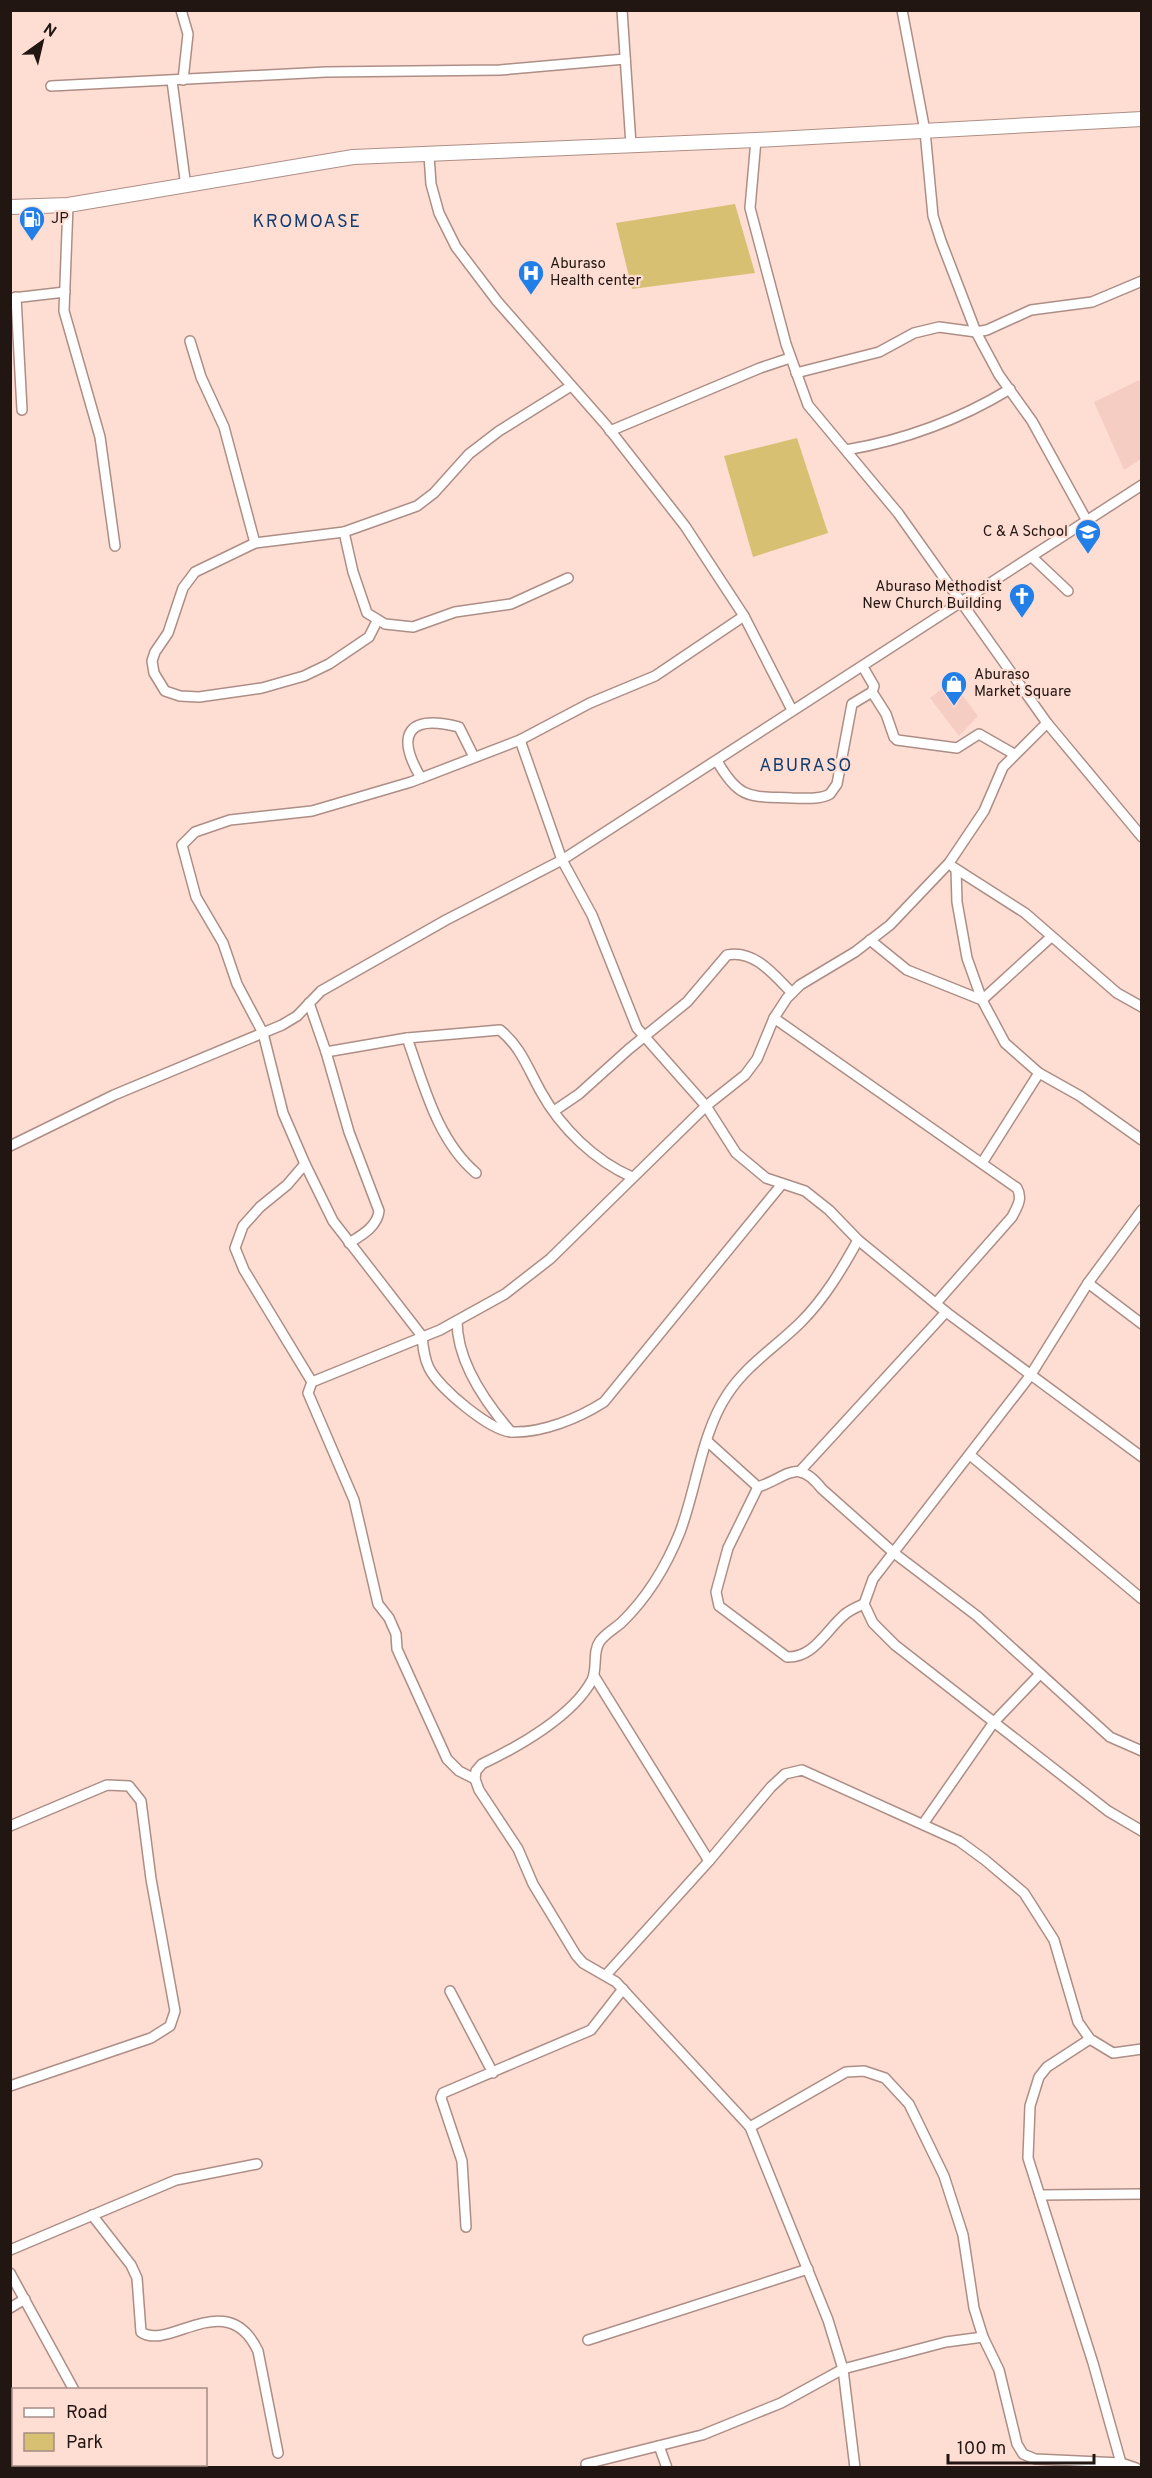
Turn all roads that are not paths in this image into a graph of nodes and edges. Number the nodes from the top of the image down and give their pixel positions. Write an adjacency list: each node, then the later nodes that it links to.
1 (181, 10): 5 (street)
2 (622, 10): 4 (street)
3 (902, 10): 9 (street)
4 (625, 59): 5 (street); 11 (street)
5 (183, 80): 6 (street)
6 (172, 81): 7 (street); 13 (street)
7 (51, 86)
8 (1142, 119): 9 (street)
9 (925, 131): 10 (street); 19 (street)
10 (756, 140): 11 (street); 21 (street)
11 (632, 145): 12 (street)
12 (429, 155): 13 (street); 23 (street)
13 (186, 187): 14 (street)
14 (68, 205): 15 (street); 17 (street)
15 (10, 207)
16 (1142, 281): 19 (street)
17 (64, 292): 18 (street); 32 (street)
18 (13, 298): 25 (street)
19 (976, 332): 22 (street); 24 (street)
20 (190, 340): 31 (street)
21 (790, 358): 22 (street); 26 (street)
22 (796, 373): 27 (street)
23 (571, 386): 26 (street); 30 (street)
24 (1010, 389): 27 (street); 29 (street)
25 (22, 410)
26 (610, 431): 37 (street)
27 (846, 450): 36 (street)
28 (1142, 485): 29 (street)
29 (1087, 521): 33 (street)
30 (344, 532): 31 (street); 38 (street)
31 (255, 543): 38 (street)
32 (115, 546)
33 (1032, 557): 35 (street); 36 (street)
34 (568, 578): 38 (street)
35 (1068, 591)
36 (963, 602): 39 (street); 42 (street)
37 (744, 616): 41 (street); 43 (street)
38 (377, 621)
39 (863, 667): 40 (street); 41 (street)
40 (872, 692): 44 (street); 46 (street)
41 (792, 710): 46 (street)
42 (1047, 723): 44 (street); 48 (street)
43 (520, 740): 45 (street); 49 (street)
44 (1014, 754): 50 (street)
45 (474, 756): 47 (street); 47 (street)
46 (717, 761): 49 (street)
47 (421, 778): 58 (street)
48 (1142, 837)
49 (562, 860): 55 (street); 59 (street)
50 (952, 866): 51 (street); 52 (street); 54 (street)
51 (1052, 937): 54 (street); 56 (street)
52 (870, 940): 53 (street); 54 (street)
53 (792, 993): 57 (street); 59 (street)
54 (982, 1000): 62 (street)
55 (309, 1003): 58 (street); 61 (street)
56 (1142, 1007)
57 (774, 1018): 63 (street); 67 (street)
58 (263, 1033): 66 (street); 68 (street)
59 (645, 1037): 63 (street); 64 (street)
60 (407, 1038): 61 (street); 64 (street); 69 (street)
61 (326, 1052): 74 (street)
62 (1040, 1073): 65 (street); 67 (street)
63 (706, 1106): 70 (street); 71 (street)
64 (554, 1111): 70 (street)
65 (1142, 1140)
66 (10, 1146)
67 (982, 1163): 76 (street)
68 (305, 1164): 74 (street); 82 (street)
69 (477, 1173)
70 (633, 1177): 78 (street)
71 (782, 1184): 73 (street); 83 (street)
72 (1142, 1210): 75 (street)
73 (858, 1240): 76 (street); 84 (street)
74 (349, 1243): 80 (street)
75 (1088, 1283): 79 (street); 81 (street)
76 (937, 1302): 77 (street)
77 (946, 1312): 81 (street); 87 (street)
78 (457, 1321): 80 (street); 83 (street)
79 (1142, 1324)
80 (422, 1336): 82 (street); 83 (street)
81 (1030, 1376): 85 (street); 86 (street)
82 (312, 1382): 96 (street)
83 (511, 1432)
84 (707, 1441): 88 (street); 93 (street)
85 (970, 1455): 89 (street); 90 (street)
86 (1142, 1457)
87 (801, 1470): 88 (street); 89 (street)
88 (758, 1487): 91 (street)
89 (894, 1553): 91 (street); 92 (street)
90 (1142, 1599)
91 (864, 1604): 94 (street)
92 (1040, 1674): 94 (street); 95 (street)
93 (594, 1676): 96 (street); 101 (street)
94 (994, 1722): 97 (street); 99 (street)
95 (1142, 1751)
96 (475, 1779): 102 (street)
97 (923, 1824): 101 (street); 105 (street)
98 (10, 1826): 108 (street)
99 (1140, 1831): 100 (street)
100 (1142, 1842)
101 (709, 1861): 102 (street)
102 (606, 1975): 103 (street)
103 (623, 1989): 107 (street); 109 (street)
104 (450, 1991): 107 (street)
105 (1090, 2039): 106 (street); 112 (street)
106 (1142, 2049)
107 (493, 2073): 114 (street)
108 (10, 2086)
109 (750, 2127): 116 (street); 120 (street)
110 (257, 2164): 113 (street)
111 (1142, 2193): 112 (street)
112 (1040, 2195): 126 (street)
113 (92, 2215): 115 (street); 125 (street)
114 (466, 2227)
115 (10, 2250)
116 (808, 2269): 121 (street); 122 (street)
117 (10, 2273): 118 (street)
118 (25, 2299): 119 (street); 123 (street)
119 (10, 2308)
120 (983, 2337): 122 (street); 128 (street)
121 (588, 2340)
122 (843, 2369): 124 (street); 130 (street)
123 (73, 2388)
124 (659, 2446): 127 (street); 129 (street)
125 (278, 2453)
126 (1121, 2463): 128 (street); 131 (street)
127 (586, 2464)
128 (1087, 2464)
129 (667, 2468)
130 (855, 2468)
131 (1136, 2468)

